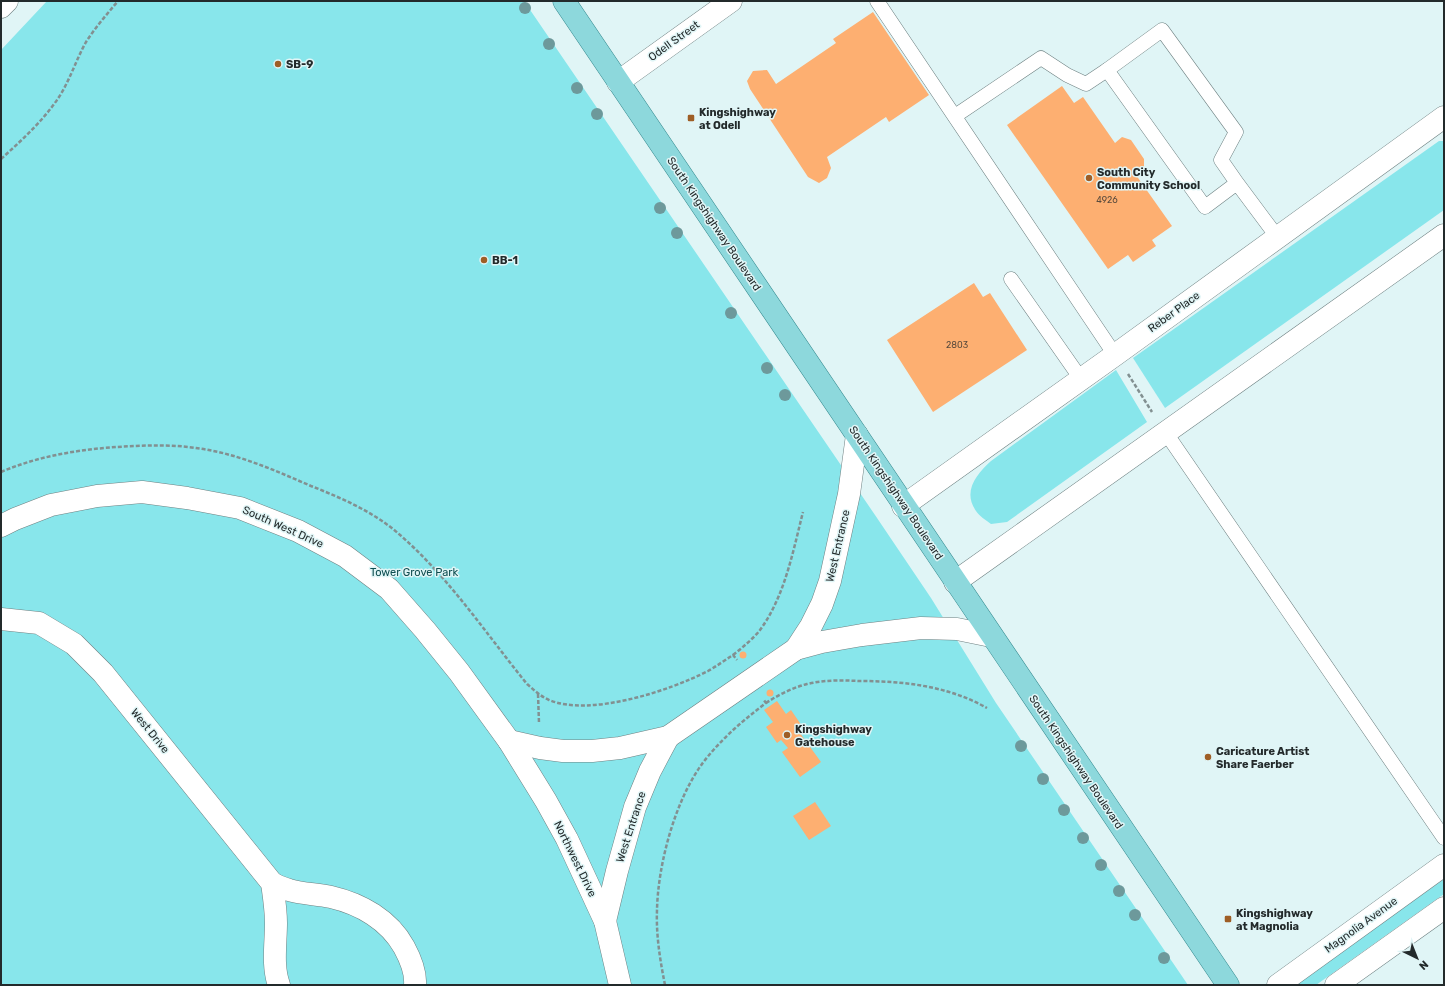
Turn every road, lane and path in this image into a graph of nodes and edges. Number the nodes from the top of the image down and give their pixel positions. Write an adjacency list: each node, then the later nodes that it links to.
1 (7, 1): 6 (street)
2 (118, 1): 11 (path)
3 (564, 1): 8 (main road, South Kingshighway Boulevard)
4 (731, 1): 8 (street, Odell Street)
5 (877, 1): 9 (lane)
6 (1, 7)
7 (1107, 70): 9 (lane); 12 (lane); 12 (lane)
8 (618, 82): 19 (main road, South Kingshighway Boulevard)
9 (955, 116): 16 (lane)
10 (1444, 117): 14 (street, Reber Place)
11 (1, 159)
12 (1238, 183): 14 (lane)
13 (1444, 234): 18 (street)
14 (1278, 238): 16 (street, Reber Place)
15 (1011, 279): 17 (lane)
16 (1115, 355): 17 (street, Reber Place); 18 (path)
17 (1081, 379): 20 (street, Reber Place)
18 (1166, 433): 23 (street); 35 (lane)
19 (857, 435): 20 (main road, South Kingshighway Boulevard); 26 (street, West Entrance)
20 (903, 506): 23 (main road, South Kingshighway Boulevard)
21 (803, 512): 27 (path)
22 (1, 526): 34 (street, South West Drive)
23 (955, 582): 25 (main road, South Kingshighway Boulevard)
24 (1, 619): 37 (street, West Drive)
25 (991, 636): 26 (street, West Entrance); 44 (main road, South Kingshighway Boulevard)
26 (796, 649): 33 (street, West Entrance)
27 (733, 655)
28 (538, 694): 32 (path)
29 (761, 696): 30 (path)
30 (766, 703): 31 (path); 43 (path)
31 (987, 708)
32 (539, 724)
33 (668, 737): 34 (street, West Entrance); 39 (street, West Entrance)
34 (509, 741): 39 (street, Northwest Drive)
35 (1444, 838)
36 (1444, 865): 45 (street, Magnolia Avenue)
37 (272, 883): 40 (street); 41 (street, West Drive)
38 (1444, 908): 46 (street)
39 (605, 921): 42 (street, Northwest Drive)
40 (279, 985)
41 (415, 985)
42 (620, 985)
43 (665, 985)
44 (1228, 985)
45 (1278, 985)
46 (1336, 985)

